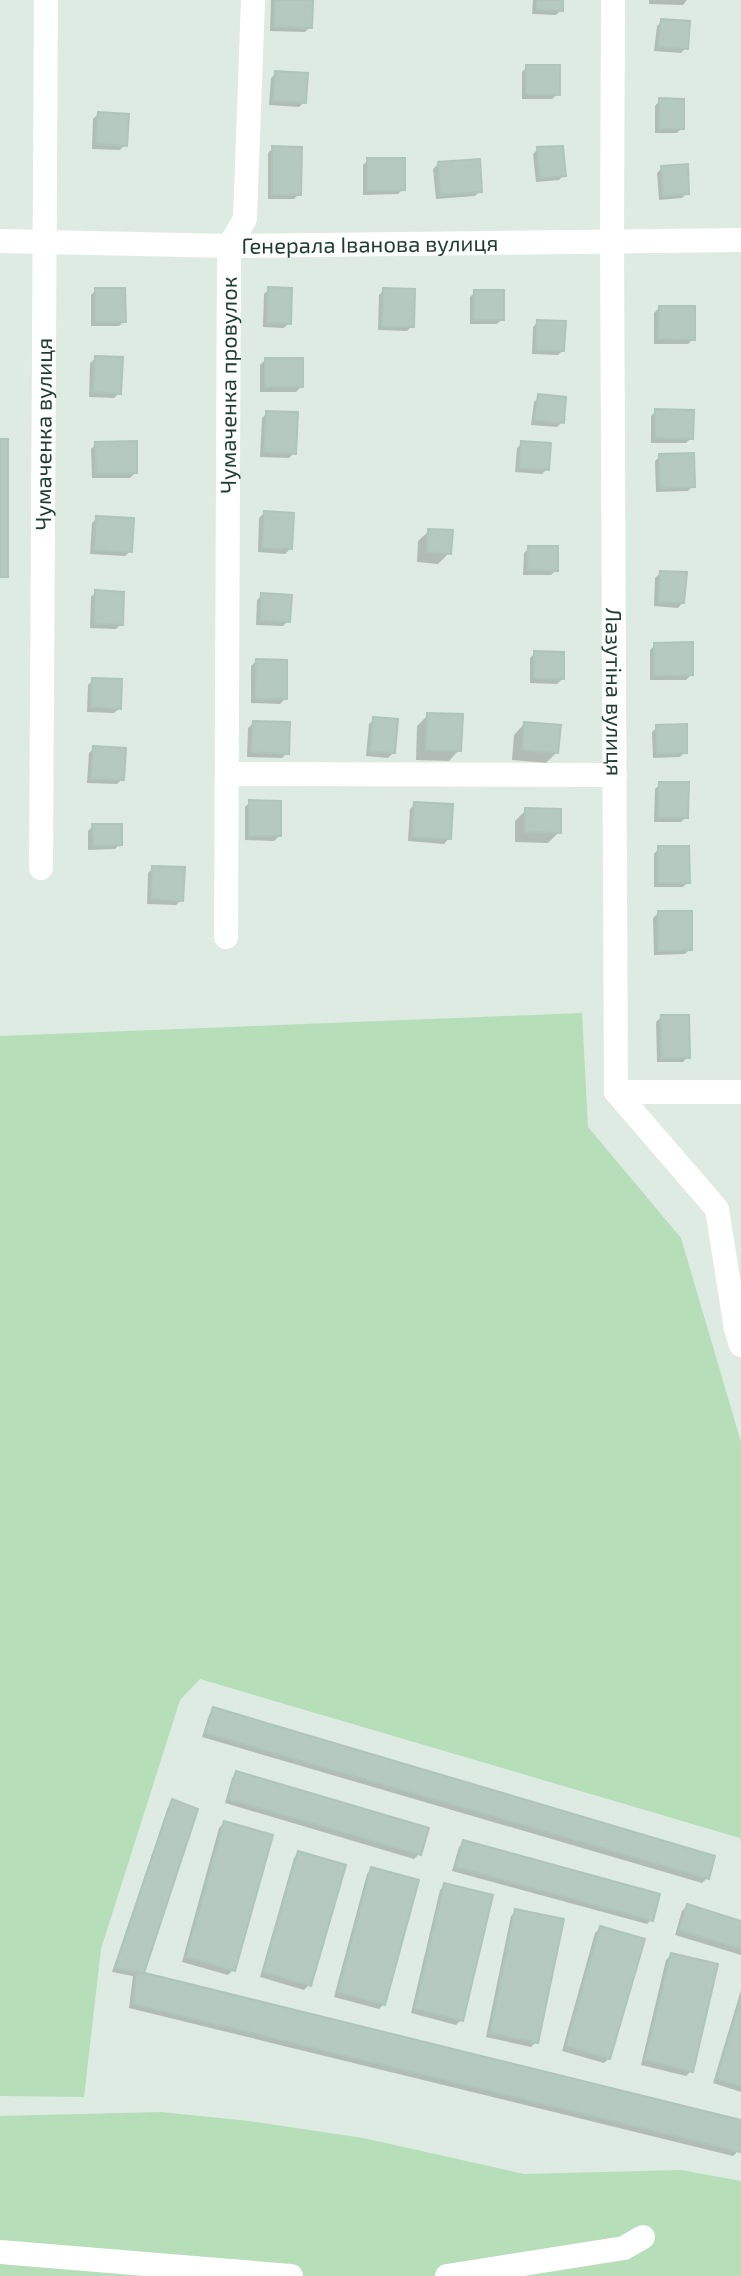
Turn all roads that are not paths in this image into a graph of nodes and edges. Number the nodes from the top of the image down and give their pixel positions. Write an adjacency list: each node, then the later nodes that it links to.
1 (46, 0): 7 (street, Чумаченка вулиця)
2 (253, 0): 8 (street, Чумаченка провулок)
3 (613, 0): 6 (street, Лазутіна вулиця)
4 (741, 240): 6 (street, Генерала Іванова вулиця)
5 (0, 241): 7 (street, Генерала Іванова вулиця)
6 (612, 241): 8 (street, Генерала Іванова вулиця); 10 (street, Лазутіна вулиця)
7 (45, 242): 8 (street, Генерала Іванова вулиця); 11 (street, Чумаченка вулиця)
8 (229, 246): 9 (street, Чумаченка провулок)
9 (227, 774): 10 (street); 12 (street, Чумаченка провулок)
10 (615, 775): 13 (street, Лазутіна вулиця)
11 (41, 868)
12 (226, 937)
13 (616, 1092): 14 (street); 15 (street)
14 (741, 1092)
15 (741, 1345)
16 (643, 2237): 19 (street)
17 (0, 2252): 18 (street)
18 (291, 2276)
19 (447, 2276)

